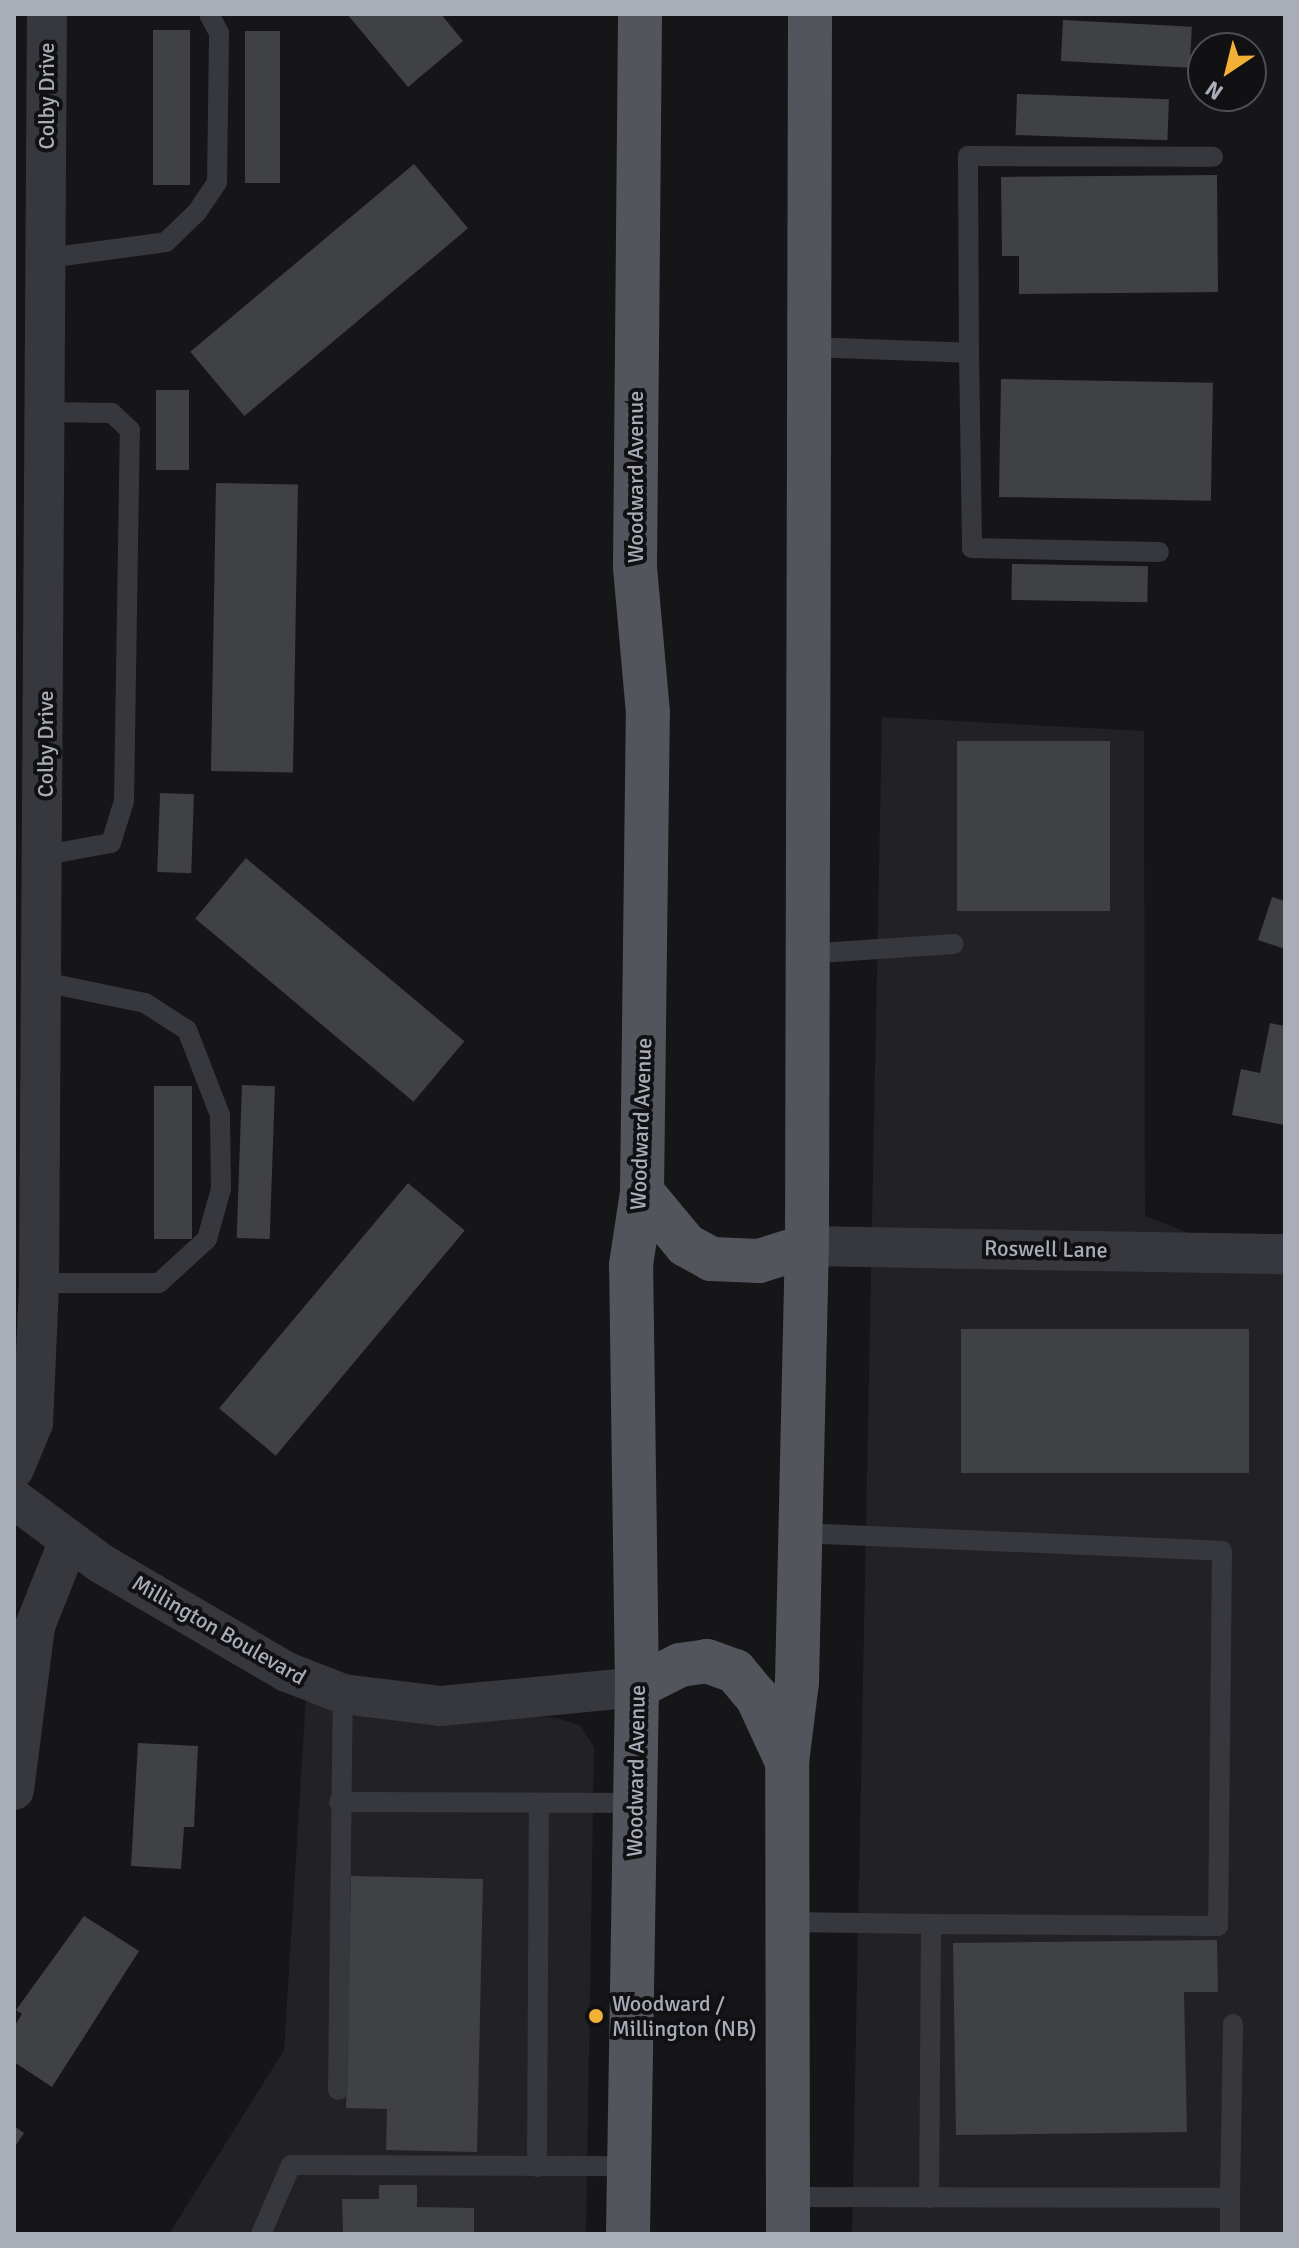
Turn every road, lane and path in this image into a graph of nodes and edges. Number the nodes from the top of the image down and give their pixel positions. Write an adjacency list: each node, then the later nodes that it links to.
1 (47, 14): 6 (street, Colby Drive)
2 (209, 14): 6 (lane)
3 (640, 14): 15 (main road, Woodward Avenue)
4 (810, 14): 7 (main road)
5 (1213, 157): 8 (lane)
6 (48, 258): 9 (street, Colby Drive)
7 (809, 347): 8 (lane); 13 (main road)
8 (969, 353): 10 (lane)
9 (47, 412): 11 (street, Colby Drive); 11 (lane)
10 (1159, 552)
11 (45, 855): 14 (street, Colby Drive)
12 (954, 944): 13 (lane)
13 (804, 954): 16 (main road)
14 (44, 982): 18 (street, Colby Drive); 18 (lane)
15 (642, 1192): 16 (main road); 23 (main road, Woodward Avenue)
16 (807, 1246): 17 (street, Roswell Lane); 21 (main road)
17 (1285, 1254)
18 (39, 1283): 19 (street, Colby Drive)
19 (14, 1469)
20 (14, 1499): 22 (street, Millington Boulevard)
21 (799, 1533): 25 (main road); 31 (lane)
22 (68, 1543): 24 (street, Millington Boulevard); 26 (street)
23 (637, 1687): 24 (street, Millington Boulevard); 25 (main road); 29 (main road, Woodward Avenue)
24 (343, 1694): 27 (lane)
25 (787, 1762): 30 (main road)
26 (14, 1790)
27 (339, 1802): 28 (lane); 33 (lane)
28 (539, 1803): 29 (lane); 35 (lane)
29 (635, 1803): 34 (main road, Woodward Avenue)
30 (786, 1922): 31 (lane); 38 (main road)
31 (931, 1924): 36 (lane)
32 (1233, 2024): 37 (lane)
33 (338, 2090)
34 (629, 2166): 35 (lane); 40 (main road, Woodward Avenue)
35 (537, 2167): 39 (lane)
36 (929, 2198): 37 (lane); 38 (lane)
37 (1230, 2198): 41 (lane)
38 (786, 2216)
39 (261, 2234)
40 (628, 2234)
41 (1230, 2234)

